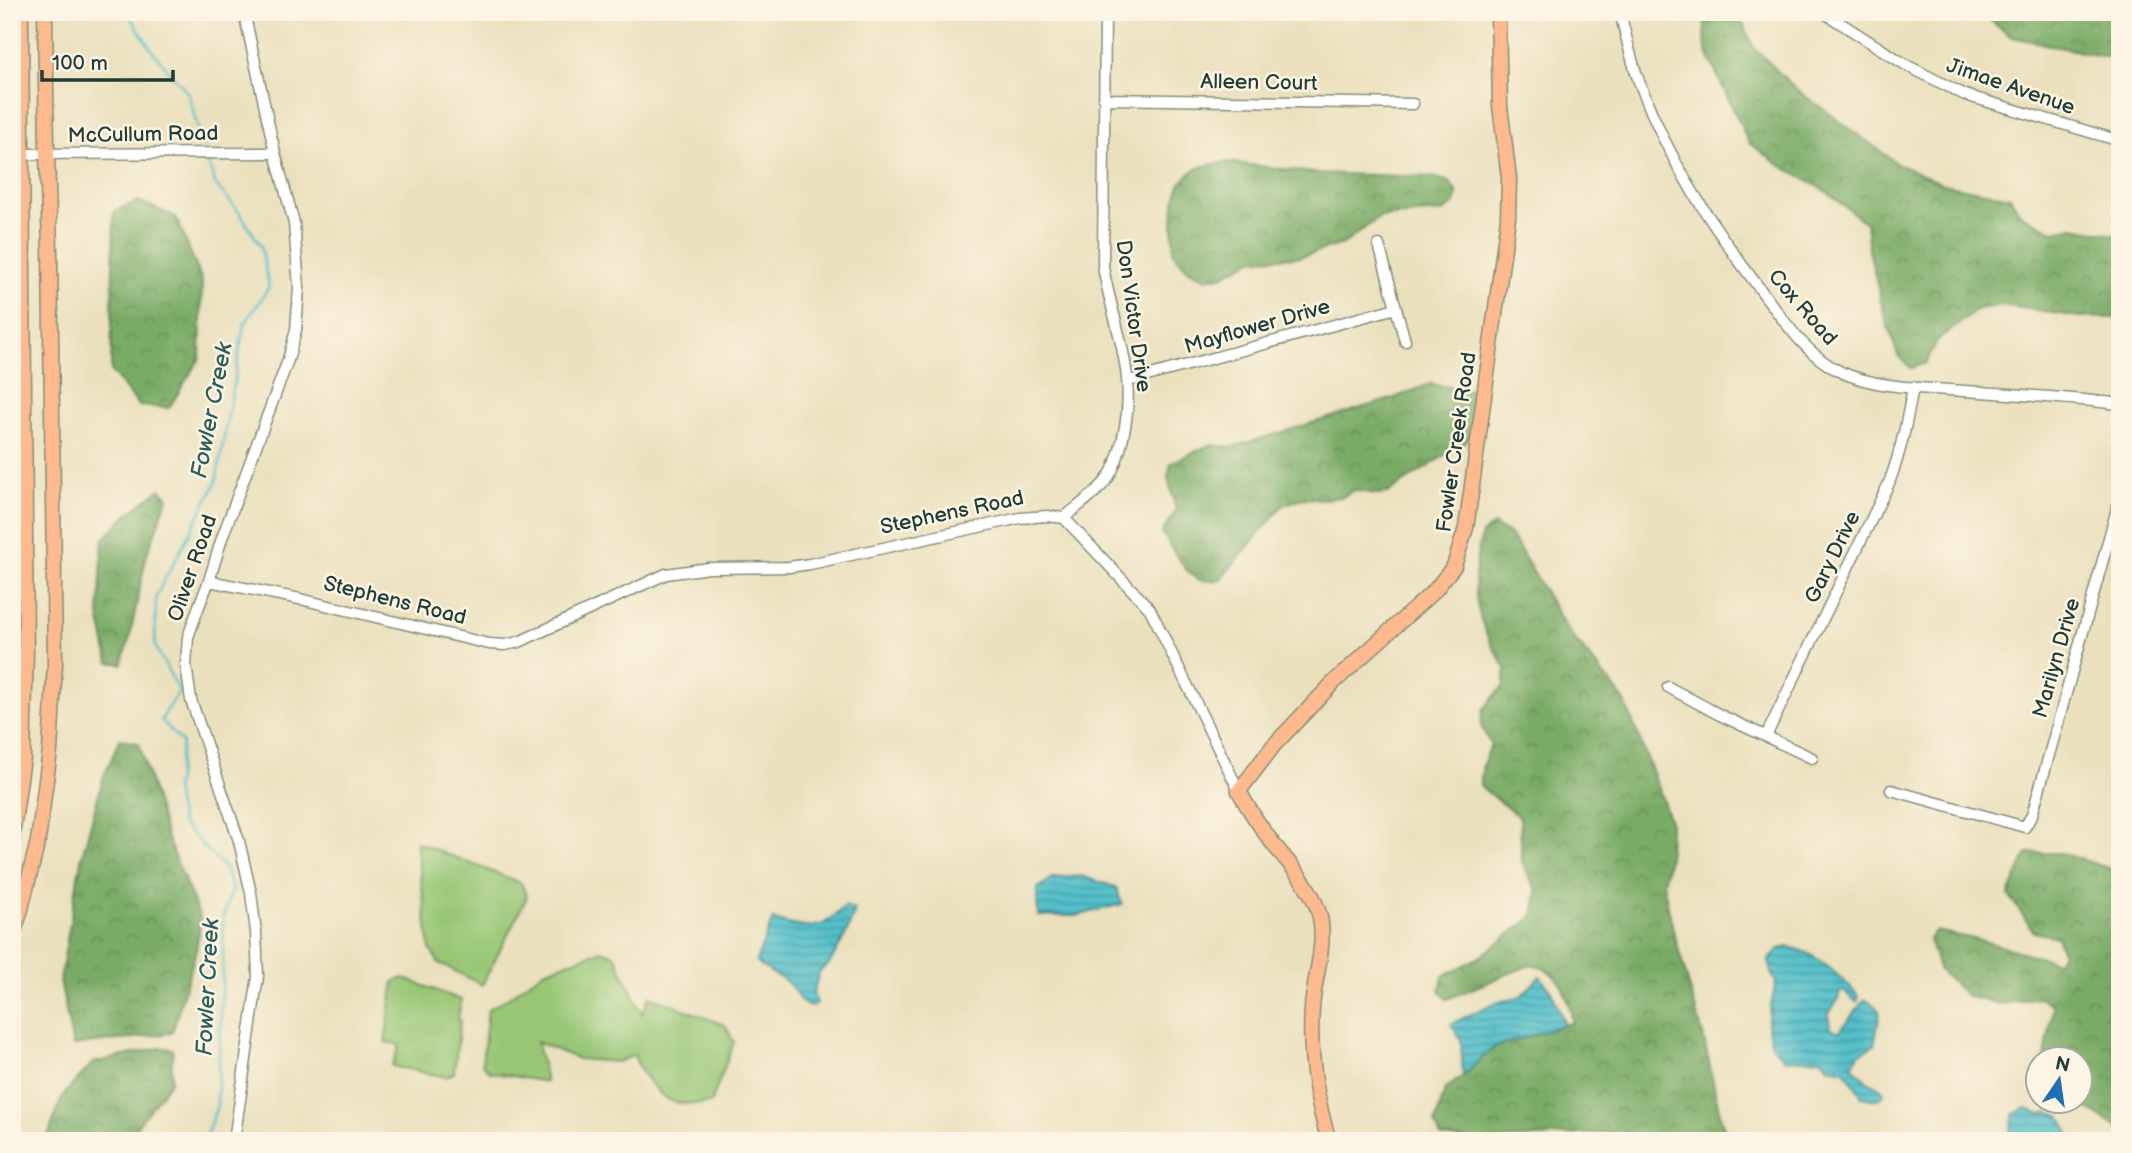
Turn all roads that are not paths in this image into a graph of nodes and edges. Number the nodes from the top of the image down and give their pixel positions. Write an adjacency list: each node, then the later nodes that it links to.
1 (21, 12): 12 (main road)
2 (45, 12): 13 (main road)
3 (244, 12): 11 (street, Oliver Road)
4 (1105, 12): 8 (street, Don Victor Drive)
5 (1498, 12): 27 (main road, Fowler Creek Road)
6 (1620, 12): 18 (street, Cox Road)
7 (1823, 12): 10 (street, Jimae Avenue)
8 (1104, 99): 9 (street, Alleen Court); 17 (street, Don Victor Drive)
9 (1413, 104)
10 (2120, 141)
11 (275, 153): 13 (street, McCullum Road); 22 (street, Oliver Road)
12 (17, 154): 13 (street, McCullum Road); 28 (main road)
13 (47, 155): 29 (main road)
14 (1379, 245): 15 (street)
15 (1396, 307): 16 (street); 17 (street, Mayflower Drive)
16 (1405, 341)
17 (1129, 381): 21 (street, Don Victor Drive)
18 (1913, 387): 19 (street, Cox Road); 24 (street, Gary Drive)
19 (2120, 404)
20 (2120, 498): 26 (street, Marilyn Drive)
21 (1064, 518): 22 (street, Stephens Road); 27 (street)
22 (209, 581): 30 (street, Oliver Road)
23 (1668, 687): 24 (street)
24 (1766, 736): 25 (street)
25 (1812, 758)
26 (1891, 790)
27 (1239, 791): 31 (main road)
28 (12, 836)
29 (12, 937)
30 (234, 1141)
31 (1329, 1141)

